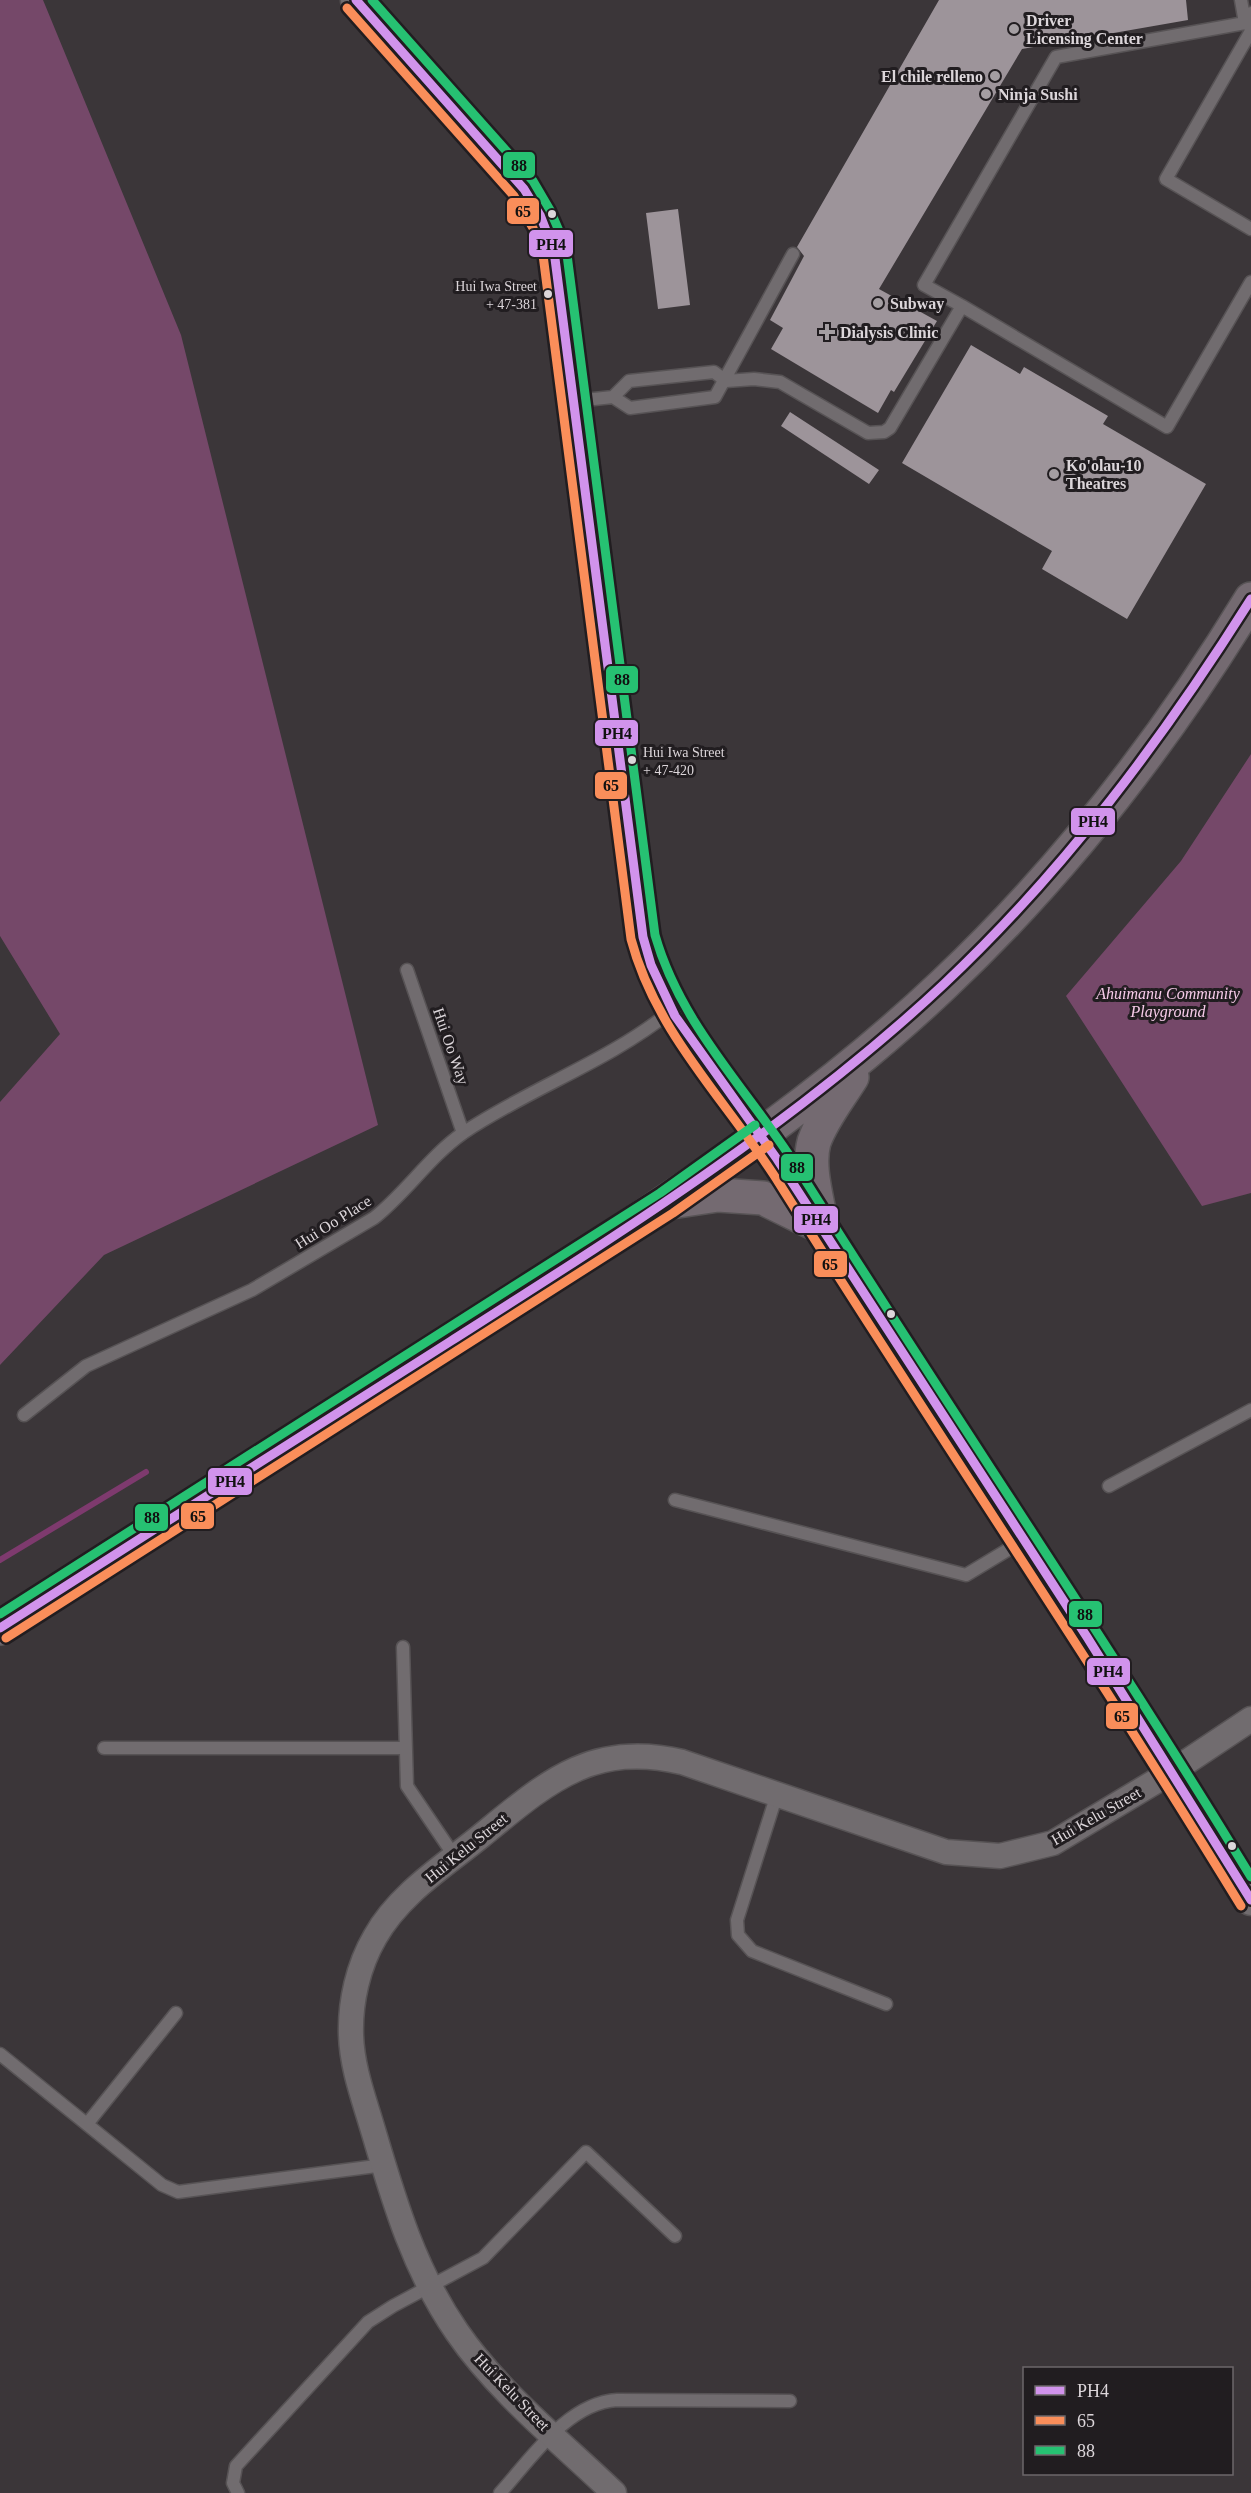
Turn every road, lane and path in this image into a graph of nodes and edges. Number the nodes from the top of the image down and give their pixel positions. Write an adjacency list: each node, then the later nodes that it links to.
1 (356, 0): 10 (street)
2 (1241, 0): 3 (lane)
3 (1249, 23): 4 (lane); 7 (lane)
4 (1251, 229)
5 (793, 254): 8 (lane)
6 (1251, 282): 7 (lane)
7 (962, 306): 8 (lane)
8 (726, 381): 9 (lane); 9 (lane)
9 (614, 397): 10 (lane)
10 (575, 401): 13 (street)
11 (1251, 600): 14 (main road)
12 (407, 970): 15 (lane, Hui Oo Way)
13 (671, 1011): 15 (lane, Hui Oo Place); 16 (street)
14 (867, 1052): 16 (main road); 18 (main road)
15 (463, 1133): 20 (lane, Hui Oo Place)
16 (762, 1135): 17 (main road); 18 (street)
17 (667, 1203): 18 (main road); 24 (main road)
18 (822, 1227): 23 (street)
19 (1251, 1410): 21 (lane)
20 (24, 1415)
21 (1109, 1486)
22 (675, 1500): 23 (lane)
23 (1024, 1540): 29 (street)
24 (0, 1628)
25 (403, 1647): 28 (lane)
26 (1251, 1719): 29 (street, Hui Kelu Street)
27 (104, 1748): 28 (lane)
28 (405, 1748): 31 (lane)
29 (1173, 1771): 30 (street, Hui Kelu Street); 32 (street)
30 (777, 1794): 31 (street, Hui Kelu Street); 33 (lane)
31 (455, 1857): 37 (street, Hui Kelu Street)
32 (1251, 1900)
33 (886, 2004)
34 (176, 2013): 36 (lane)
35 (0, 2054): 36 (lane)
36 (87, 2124): 37 (lane)
37 (384, 2165): 39 (street, Hui Kelu Street)
38 (675, 2236): 39 (lane)
39 (430, 2287): 41 (street, Hui Kelu Street); 42 (lane)
40 (790, 2401): 41 (lane)
41 (554, 2435): 43 (lane); 44 (street, Hui Kelu Street)
42 (238, 2493)
43 (500, 2493)
44 (614, 2493)

